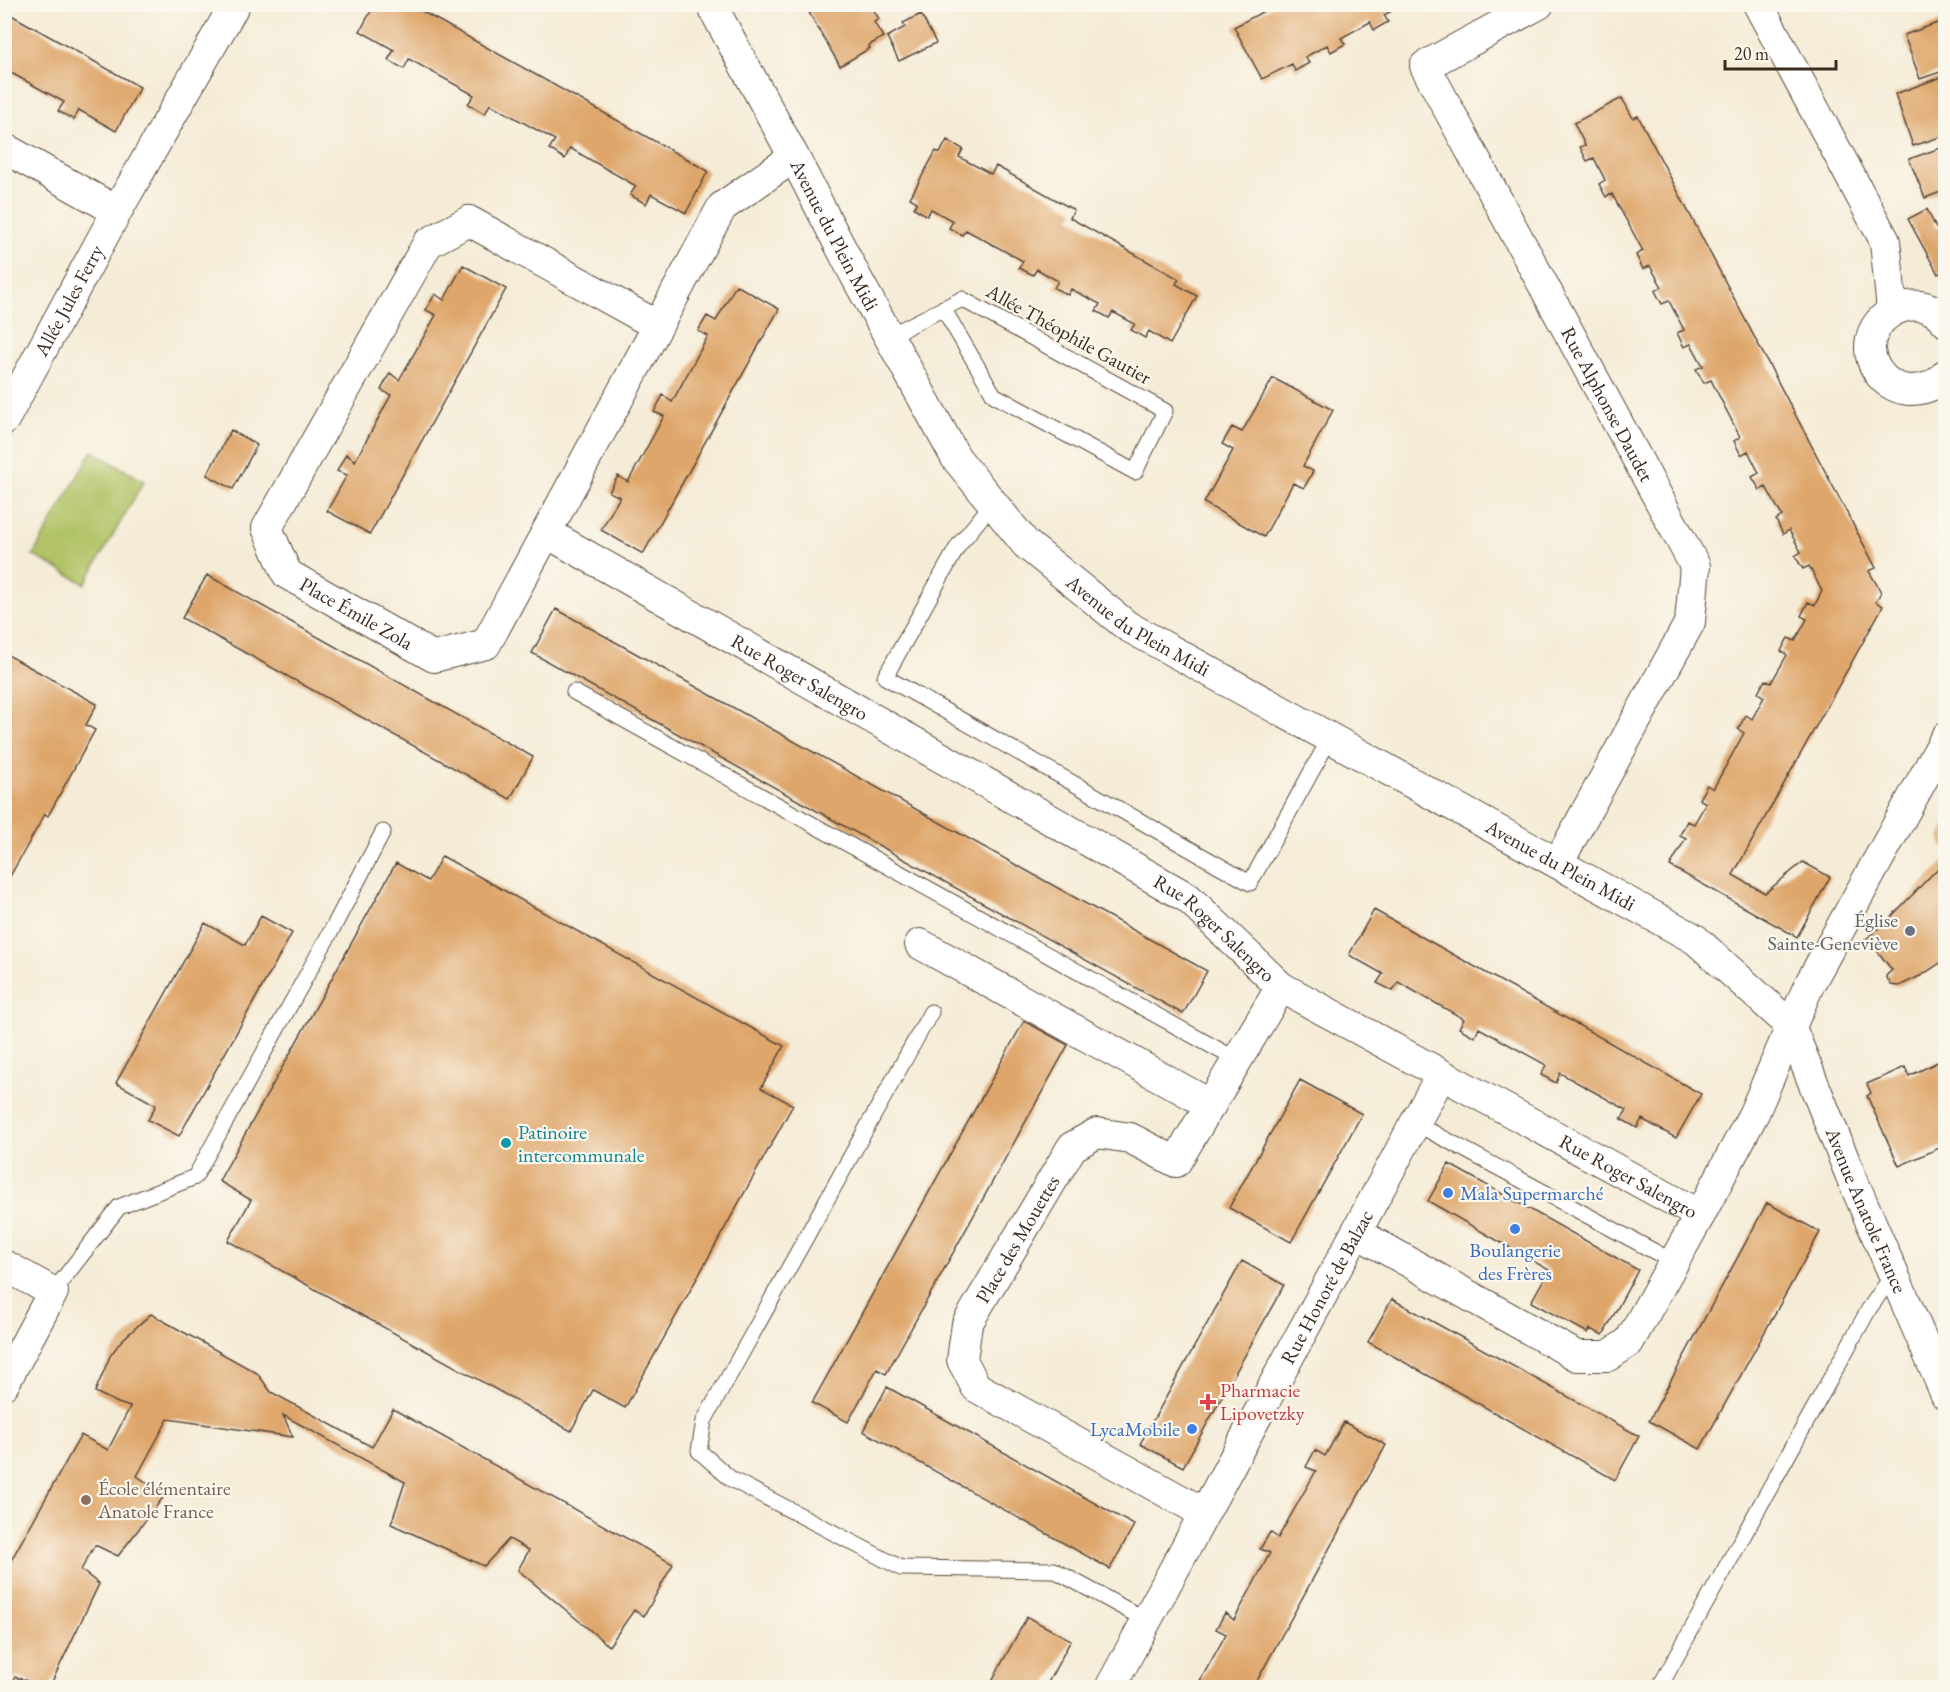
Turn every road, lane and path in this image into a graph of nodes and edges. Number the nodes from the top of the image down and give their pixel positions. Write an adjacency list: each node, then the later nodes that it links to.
1 (235, 4): 7 (street, Allée Jules Ferry)
2 (711, 4): 6 (street, Avenue du Plein Midi)
3 (1539, 4): 21 (street, Rue Alphonse Daudet)
4 (1758, 4): 9 (street)
5 (4, 148): 7 (street)
6 (795, 157): 11 (street, Place Émile Zola); 12 (street, Avenue du Plein Midi)
7 (117, 211): 14 (street, Allée Jules Ferry)
8 (943, 308): 8 (lane, Allée Théophile Gautier); 12 (lane, Allée Théophile Gautier)
9 (1893, 310): 10 (street); 13 (street)
10 (1946, 322)
11 (658, 326): 16 (street, Place Émile Zola); 16 (street, Place Émile Zola)
12 (889, 336): 15 (street, Avenue du Plein Midi)
13 (1941, 387)
14 (4, 420)
15 (992, 504): 19 (street, Avenue du Plein Midi); 19 (lane)
16 (547, 533): 23 (street, Rue Roger Salengro)
17 (574, 692): 26 (lane)
18 (1946, 737): 25 (street, Rue Roger Salengro)
19 (1330, 738): 21 (street, Avenue du Plein Midi)
20 (383, 832): 35 (lane)
21 (1558, 863): 25 (street, Avenue du Plein Midi)
22 (920, 944): 28 (street)
23 (1281, 987): 26 (street, Place des Mouettes); 27 (street, Rue Roger Salengro)
24 (931, 1012): 39 (lane)
25 (1790, 1026): 30 (street, Rue Roger Salengro); 34 (street, Avenue Anatole France)
26 (1237, 1060): 28 (street, Place des Mouettes)
27 (1441, 1075): 29 (street, Rue Honoré de Balzac); 30 (street, Rue Roger Salengro)
28 (1210, 1105): 38 (street, Place des Mouettes)
29 (1415, 1124): 31 (street, Rue Honoré de Balzac); 32 (lane)
30 (1700, 1215): 32 (street)
31 (1357, 1233): 32 (street); 38 (street, Rue Honoré de Balzac)
32 (1674, 1262)
33 (4, 1265): 35 (street)
34 (1894, 1273): 37 (street, Avenue Anatole France); 41 (lane)
35 (53, 1292): 36 (street)
36 (6, 1377)
37 (1946, 1395)
38 (1204, 1513): 39 (street, Rue Honoré de Balzac)
39 (1146, 1620): 40 (street, Rue Honoré de Balzac)
40 (1110, 1688)
41 (1659, 1688)

